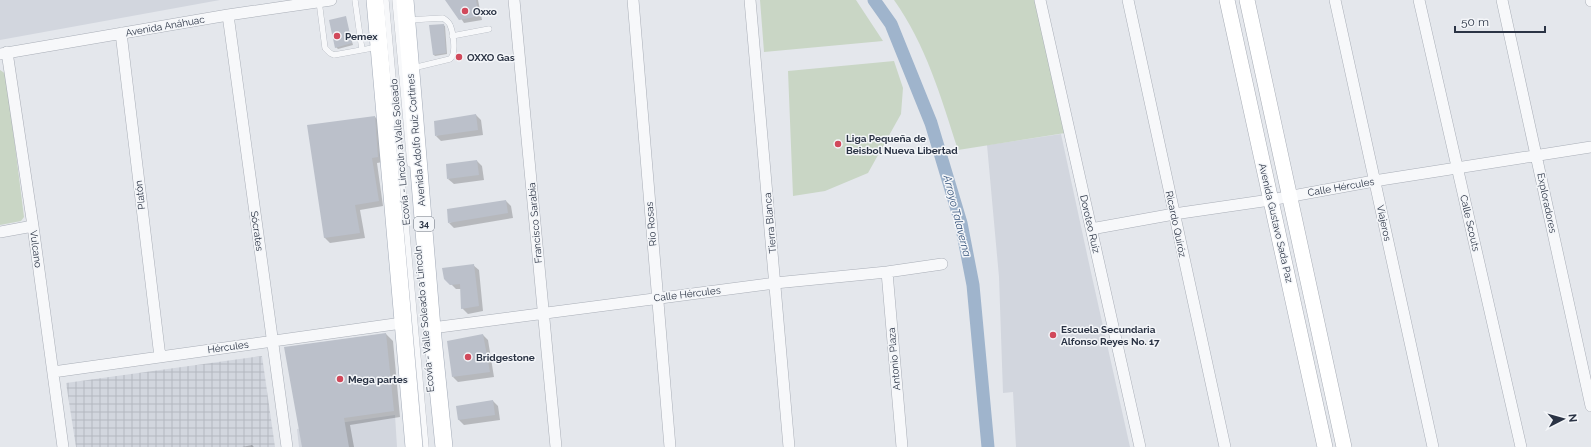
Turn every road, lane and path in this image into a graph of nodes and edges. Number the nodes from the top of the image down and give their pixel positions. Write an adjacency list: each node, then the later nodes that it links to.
1 (331, 0): 17 (street, Avenida Anáhuac)
2 (355, 0): 24 (lane)
3 (375, 0): 23 (main road)
4 (386, 0): 52 (lane, Ecovía - Lincoln a Valle Soleado)
5 (395, 0): 30 (lane)
6 (405, 0): 19 (main road, Avenida Adolfo Ruíz Cortines / 34)
7 (514, 0): 42 (street, Francisco Sarabia)
8 (633, 0): 41 (street, Río Rosas)
9 (750, 0): 40 (street, Tierra Blanca)
10 (1040, 0): 36 (street, Doroteo Ruíz)
11 (1128, 0): 34 (street, Ricardo Quiróz)
12 (1227, 0): 33 (street, Avenida Gustavo Sada Paz)
13 (1247, 0): 32 (street, Avenida Gustavo Sada Paz)
14 (1335, 0): 31 (street, Viajeros)
15 (1419, 0): 29 (street, Calle Scouts)
16 (1502, 0): 28 (street, Exploradores)
17 (319, 1): 18 (street, Avenida Anáhuac); 24 (lane)
18 (228, 15): 21 (street, Avenida Anáhuac); 45 (street, Sócrates)
19 (406, 20): 22 (lane); 26 (main road, Avenida Adolfo Ruíz Cortines / 34)
20 (489, 28): 22 (lane)
21 (121, 33): 25 (street, Avenida Anáhuac); 46 (street, Platón)
22 (452, 36): 26 (lane)
23 (379, 47): 24 (lane); 43 (main road)
24 (362, 50)
25 (4, 53): 35 (street, Vulcano)
26 (410, 69): 44 (main road, Avenida Adolfo Ruíz Cortines / 34)
27 (1591, 147): 28 (street, Calle Hércules)
28 (1537, 156): 29 (street, Calle Hércules); 48 (street, Exploradores)
29 (1458, 168): 31 (street, Calle Hércules); 63 (street, Calle Scouts)
30 (411, 172)
31 (1374, 181): 32 (street, Calle Hércules); 62 (street, Viajeros)
32 (1288, 196): 33 (street, Calle Hércules); 61 (street, Avenida Gustavo Sada Paz)
33 (1270, 200): 34 (street, Calle Hércules); 60 (street, Avenida Gustavo Sada Paz)
34 (1174, 214): 36 (street, Calle Hércules); 59 (street, Ricardo Quiróz)
35 (33, 226): 37 (street); 47 (street, Vulcano)
36 (1091, 229): 58 (street, Doroteo Ruíz)
37 (0, 232)
38 (942, 264): 39 (street, Calle Hércules)
39 (887, 272): 40 (street, Calle Hércules); 57 (street, Antonio Plaza)
40 (775, 283): 41 (street, Calle Hércules); 56 (street, Tierra Blanca)
41 (658, 298): 42 (street, Calle Hércules); 55 (street, Río Rosas)
42 (544, 313): 44 (street, Calle Hércules); 54 (street, Francisco Sarabia)
43 (402, 323): 45 (street, Hércules); 51 (main road)
44 (432, 328): 53 (main road, Avenida Adolfo Ruíz Cortines / 34)
45 (272, 341): 46 (street, Hércules); 50 (street, Sócrates)
46 (160, 357): 47 (street, Hércules)
47 (53, 372): 49 (street, Vulcano)
48 (1591, 406)
49 (63, 447)
50 (287, 447)
51 (414, 447)
52 (426, 447)
53 (444, 447)
54 (556, 447)
55 (670, 447)
56 (789, 447)
57 (902, 447)
58 (1140, 447)
59 (1225, 447)
60 (1324, 447)
61 (1344, 447)
62 (1433, 447)
63 (1520, 447)

